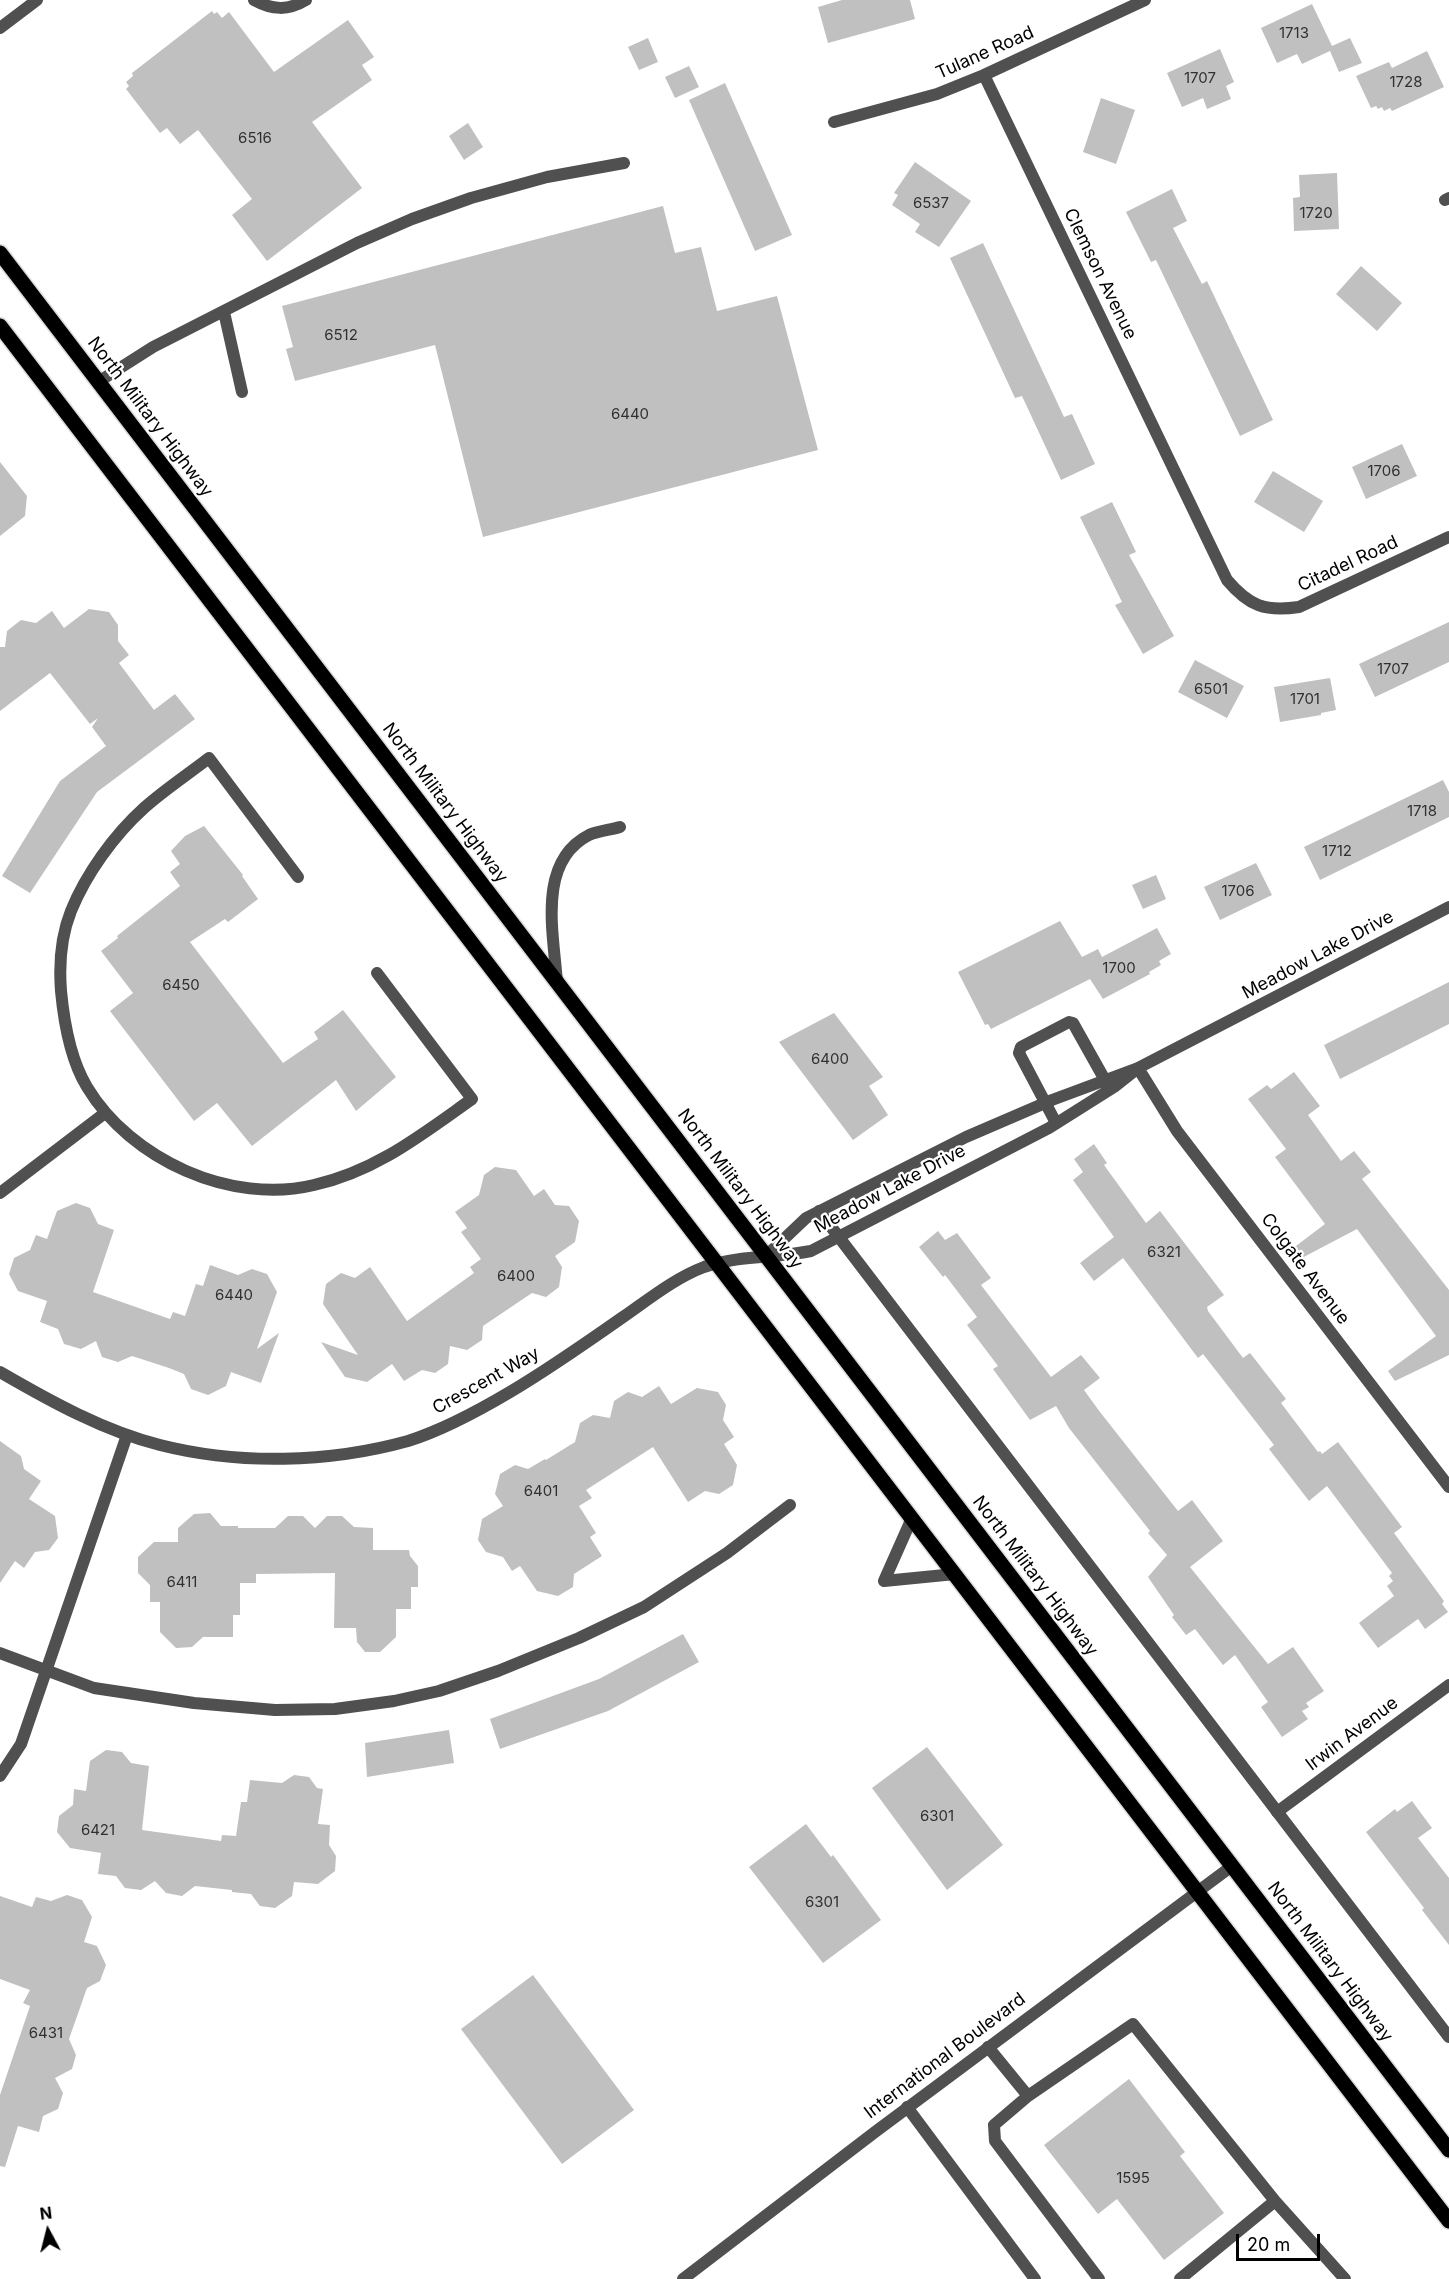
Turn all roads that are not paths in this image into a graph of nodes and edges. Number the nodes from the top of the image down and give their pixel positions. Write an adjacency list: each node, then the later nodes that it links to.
1 (37, 0): 5 (street)
2 (254, 0): 3 (street)
3 (306, 0)
4 (1145, 0): 6 (street, Tulane Road)
5 (0, 28)
6 (984, 75): 7 (street, Tulane Road); 14 (street, Clemson Avenue)
7 (834, 122)
8 (624, 163): 10 (street)
9 (0, 253): 12 (main road, North Military Highway)
10 (224, 312): 12 (street); 13 (street)
11 (0, 326): 30 (main road)
12 (98, 381): 20 (main road, North Military Highway)
13 (242, 392)
14 (1183, 489): 15 (street, Citadel Road)
15 (1449, 537)
16 (620, 827): 20 (street)
17 (298, 878): 24 (street)
18 (1449, 907): 21 (street, Meadow Lake Drive)
19 (377, 973): 24 (street)
20 (557, 983): 29 (main road, North Military Highway)
21 (1138, 1068): 22 (street, Meadow Lake Drive); 33 (street, Colgate Avenue)
22 (1108, 1084): 23 (street, Meadow Lake Drive); 23 (street); 25 (street, Meadow Lake Drive)
23 (1044, 1104): 25 (street); 27 (street, Meadow Lake Drive)
24 (105, 1113): 26 (street)
25 (1056, 1123): 28 (street, Meadow Lake Drive)
26 (0, 1193)
27 (819, 1211): 28 (street); 29 (street, Meadow Lake Drive)
28 (838, 1237): 29 (street, Meadow Lake Drive); 41 (street)
29 (766, 1256): 30 (street, Crescent Way); 42 (main road, North Military Highway)
30 (717, 1263): 32 (street, Crescent Way); 35 (main road)
31 (0, 1372): 32 (street, Crescent Way)
32 (127, 1435): 38 (street)
33 (1449, 1487)
34 (790, 1505): 38 (street)
35 (912, 1518): 36 (main road); 36 (street)
36 (955, 1574): 43 (main road)
37 (0, 1653): 38 (street)
38 (47, 1672): 40 (street)
39 (1449, 1685): 41 (street, Irwin Avenue)
40 (0, 1776)
41 (1276, 1812): 44 (street)
42 (1232, 1866): 43 (street, International Boulevard); 48 (main road, North Military Highway)
43 (1197, 1892): 45 (street, International Boulevard); 50 (main road)
44 (1449, 2037)
45 (988, 2047): 46 (street); 47 (street, International Boulevard)
46 (1028, 2096): 49 (street); 53 (street)
47 (907, 2107): 51 (street, International Boulevard); 52 (street)
48 (1449, 2150)
49 (1275, 2201): 54 (street); 55 (street)
50 (1449, 2221)
51 (683, 2279)
52 (1035, 2279)
53 (1099, 2279)
54 (1180, 2279)
55 (1345, 2279)

